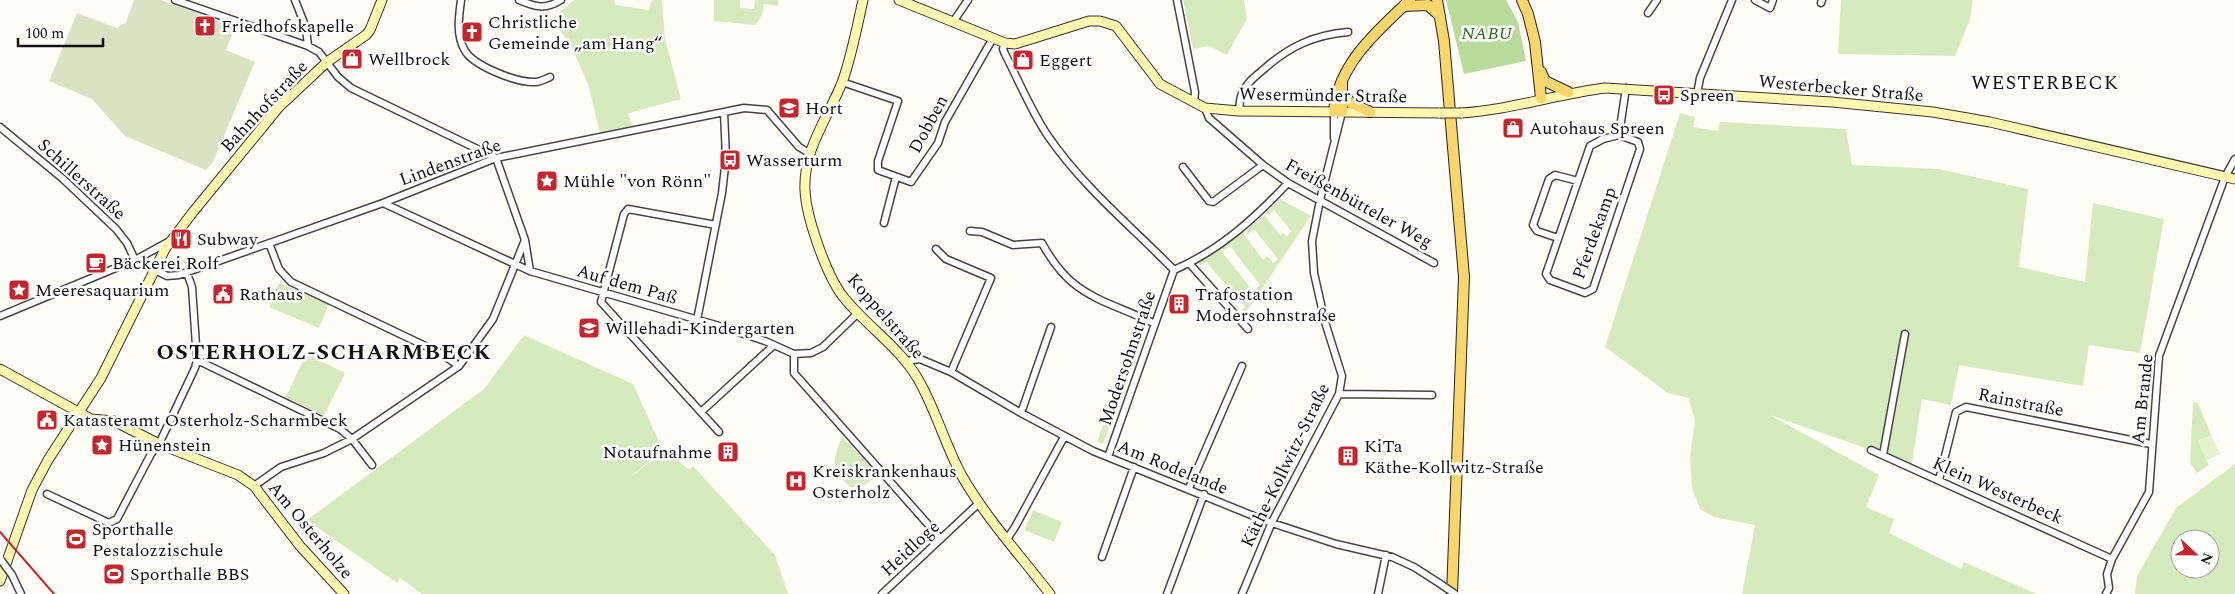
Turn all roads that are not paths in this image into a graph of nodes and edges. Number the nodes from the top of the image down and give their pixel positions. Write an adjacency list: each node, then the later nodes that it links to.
1 (175, 0): 24 (street)
2 (295, 0): 24 (street)
3 (382, 0): 25 (street, Bahnhofstraße)
4 (461, 0): 27 (street)
5 (518, 0): 6 (street)
6 (561, 0)
7 (864, 0): 30 (street, Koppelstraße)
8 (898, 0): 20 (street)
9 (968, 0): 20 (street)
10 (1177, 0): 36 (street)
11 (1437, 0): 19 (main road)
12 (1522, 0): 26 (main road)
13 (1657, 0): 18 (street)
14 (1732, 0): 34 (street)
15 (1756, 0): 16 (street)
16 (1773, 0)
17 (1407, 3): 19 (main road); 28 (main road)
18 (1648, 13)
19 (1440, 16): 125 (main road)
20 (953, 22): 22 (street)
21 (1348, 32): 38 (street)
22 (993, 38): 23 (street); 50 (street, Dobben)
23 (1005, 43): 36 (street, Wesermünder Straße); 70 (street)
24 (308, 46): 25 (street)
25 (327, 62): 46 (street); 61 (street, Bahnhofstraße)
26 (1539, 68): 29 (main road); 35 (main road)
27 (550, 77)
28 (1341, 79): 33 (main road); 40 (main road)
29 (1545, 81): 32 (main road); 35 (main road)
30 (842, 82): 45 (street, Koppelstraße); 50 (street, Dobben)
31 (1626, 88): 32 (street, Westerbecker Straße); 34 (street, Westerbecker Straße); 44 (street)
32 (1568, 92): 35 (street, Westerbecker Straße)
33 (1343, 94): 40 (main road); 41 (main road)
34 (1697, 94): 51 (street, Westerbecker Straße)
35 (1543, 98): 42 (street, Westerbecker Straße, bridge)
36 (1194, 103): 37 (street, Wesermünder Straße)
37 (1205, 108): 38 (street, Wesermünder Straße); 48 (street, Freißenbütteler Weg)
38 (1239, 111): 40 (street, Wesermünder Straße)
39 (724, 112): 45 (street, Lindenstraße); 46 (street, Lindenstraße); 58 (street)
40 (1338, 112): 41 (street, Wesermünder Straße); 55 (street, Käthe-Kollwitz-Straße)
41 (1370, 112): 42 (street, Wesermünder Straße)
42 (1440, 113)
43 (0, 127): 65 (street, Schillerstraße)
44 (1619, 135): 53 (street, Pferdekamp); 60 (street, Pferdekamp)
45 (809, 153): 74 (street, Koppelstraße)
46 (496, 158): 56 (street, Lindenstraße); 62 (street)
47 (2235, 159): 51 (street, Am Brande)
48 (1263, 165): 49 (street); 54 (street, Freißenbütteler Weg)
49 (1183, 167)
50 (896, 177): 57 (street)
51 (2225, 177): 52 (street, Westerbecker Straße); 98 (street, Am Brande)
52 (2235, 179)
53 (1578, 182): 60 (street, Pferdekamp); 60 (street)
54 (1288, 183): 55 (street, Freißenbütteler Weg); 66 (street)
55 (1320, 200): 67 (street, Freißenbütteler Weg); 89 (street, Käthe-Kollwitz-Straße)
56 (383, 203): 63 (street, Lindenstraße); 68 (street, Auf dem Paß)
57 (884, 224)
58 (716, 225): 73 (street); 76 (street)
59 (970, 231): 77 (street)
60 (1558, 238)
61 (172, 240): 65 (street, Bahnhofstraße); 69 (street, Bahnhofstraße)
62 (525, 240): 68 (street); 71 (street)
63 (269, 243): 72 (street, Lindenstraße); 85 (street)
64 (936, 249): 88 (street)
65 (135, 260): 69 (street); 75 (street, Bahnhofstraße)
66 (1189, 263): 70 (street); 79 (street)
67 (1434, 263)
68 (514, 264): 71 (street, Auf dem Paß); 85 (street)
69 (154, 270): 72 (street, Lindenstraße); 92 (street, Bahnhofstraße)
70 (1174, 270): 77 (street, Modersohnstraße)
71 (530, 271): 73 (street, Auf dem Paß)
72 (187, 273): 83 (street)
73 (602, 293): 76 (street, Auf dem Paß); 91 (street)
74 (858, 313): 82 (street); 84 (street, Koppelstraße)
75 (0, 316)
76 (697, 320): 81 (street, Auf dem Paß)
77 (1155, 324): 101 (street, Modersohnstraße)
78 (1051, 327): 93 (street)
79 (1248, 329)
80 (1904, 334): 100 (street)
81 (774, 345): 82 (street, Auf dem Paß); 91 (street)
82 (794, 354): 112 (street)
83 (196, 360): 96 (street); 97 (street)
84 (906, 361): 88 (street, Am Rodelande); 109 (street, Koppelstraße)
85 (459, 366): 96 (street)
86 (1242, 366): 106 (street)
87 (0, 369): 92 (street)
88 (950, 372): 93 (street, Am Rodelande)
89 (1339, 394): 90 (street); 110 (street, Käthe-Kollwitz-Straße)
90 (1432, 395)
91 (701, 412): 94 (street)
92 (80, 413): 97 (street); 117 (street, Bahnhofstraße)
93 (1021, 413): 95 (street, Am Rodelande)
94 (718, 432)
95 (1064, 437): 101 (street, Am Rodelande); 111 (street)
96 (352, 439): 102 (street); 105 (street)
97 (159, 444): 105 (street); 107 (street)
98 (2151, 444): 104 (street, Rainstraße); 116 (street, Am Brande)
99 (1871, 450): 100 (street, Klein Westerbeck)
100 (1883, 455): 104 (street, Klein Westerbeck)
101 (1108, 457): 103 (street, Am Rodelande)
102 (372, 465)
103 (1134, 467): 106 (street, Am Rodelande); 114 (street)
104 (1939, 480): 116 (street, Klein Westerbeck)
105 (254, 486): 119 (street, Am Osterholze)
106 (1189, 488): 108 (street, Am Rodelande)
107 (47, 494)
108 (1204, 494): 110 (street, Am Rodelande); 122 (street)
109 (979, 503): 111 (street, Koppelstraße); 112 (street, Heidloge)
110 (1272, 522): 113 (street, Am Rodelande); 123 (street, Käthe-Kollwitz-Straße)
111 (1007, 538): 121 (street, Koppelstraße)
112 (941, 539): 120 (street, Heidloge)
113 (1386, 556): 124 (street); 125 (street, Am Rodelande, bridge)
114 (1102, 557)
115 (1, 559): 118 (street, bridge)
116 (2112, 559): 126 (street, Am Brande)
117 (0, 581)
118 (21, 594)
119 (344, 594)
120 (882, 594)
121 (1050, 594)
122 (1167, 594)
123 (1242, 594)
124 (1378, 594)
125 (1453, 594)
126 (2106, 594)

